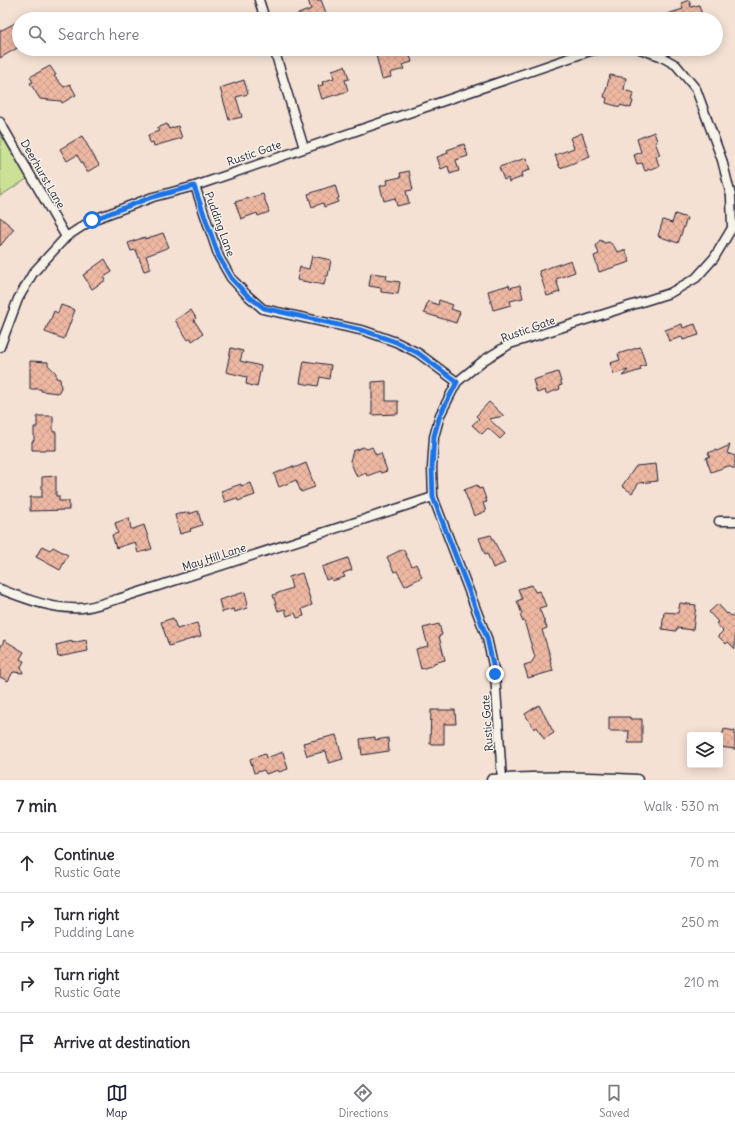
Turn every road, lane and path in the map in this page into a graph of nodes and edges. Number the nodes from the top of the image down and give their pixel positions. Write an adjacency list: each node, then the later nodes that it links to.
1 (259, 0): 2 (street)
2 (263, 12)
3 (276, 56): 7 (street)
4 (575, 56): 7 (street, Rustic Gate)
5 (660, 56): 9 (street, Rustic Gate)
6 (0, 122): 10 (street, Deerhurst Lane)
7 (304, 148): 8 (street, Rustic Gate)
8 (194, 186): 10 (street, Rustic Gate); 12 (street, Pudding Lane)
9 (733, 229): 12 (street, Rustic Gate)
10 (66, 237): 11 (street, Rustic Gate)
11 (0, 347)
12 (457, 382): 13 (street, Rustic Gate)
13 (433, 497): 16 (street, May Hill Lane); 17 (street, Rustic Gate)
14 (719, 521): 15 (street)
15 (735, 521)
16 (0, 588)
17 (497, 780): 18 (street)
18 (637, 780)

